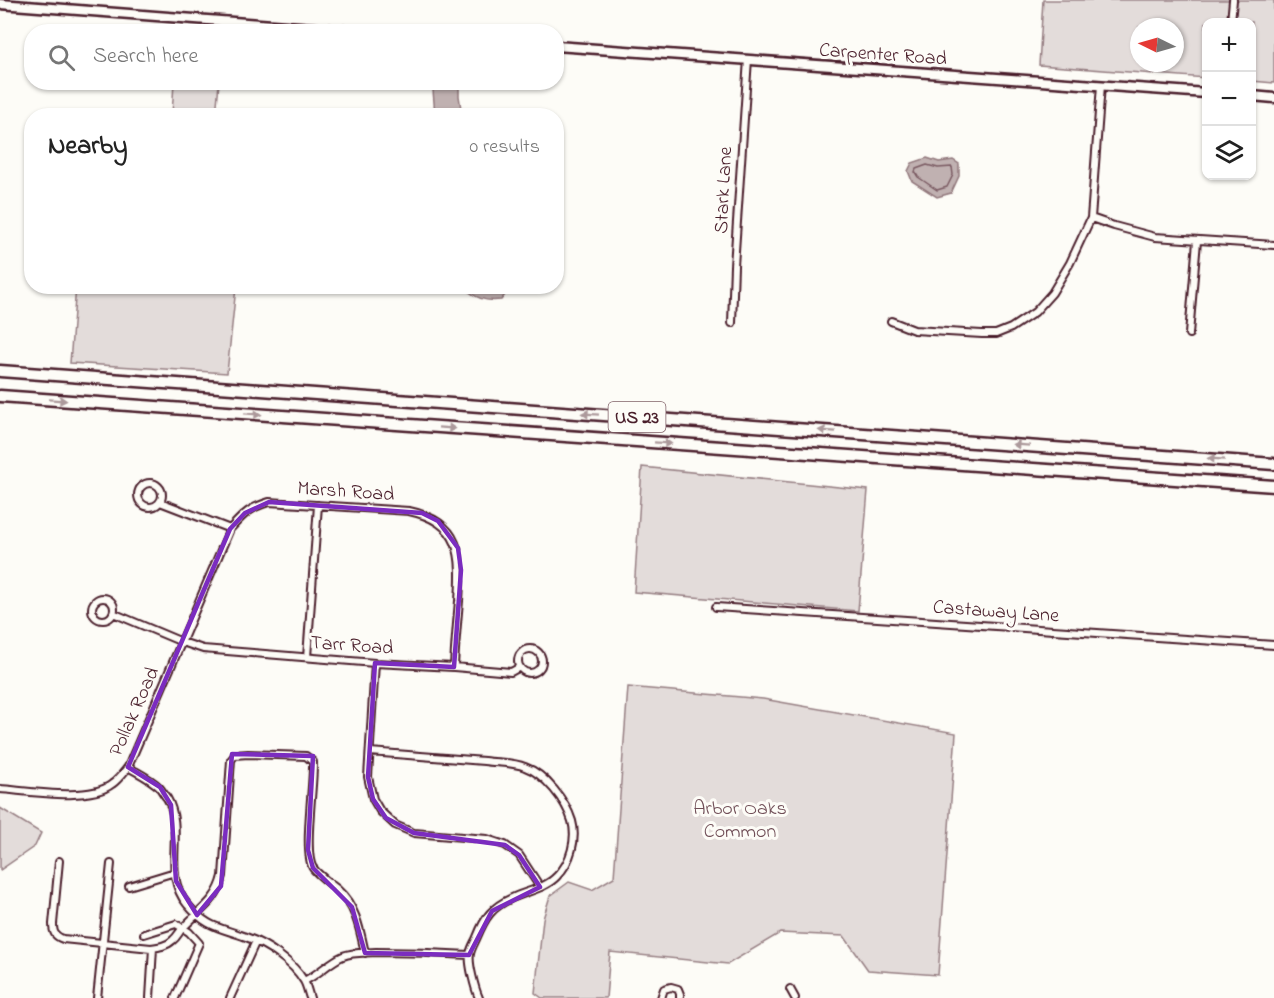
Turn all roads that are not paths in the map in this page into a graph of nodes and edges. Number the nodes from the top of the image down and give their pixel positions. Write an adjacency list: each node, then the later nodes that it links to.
1 (1233, 0): 3 (street)
2 (0, 4): 4 (main road)
3 (1231, 18)
4 (260, 24)
5 (564, 47): 6 (main road, Carpenter Road)
6 (748, 59): 7 (main road, Carpenter Road); 15 (street, Stark Lane)
7 (1101, 85): 8 (main road, Carpenter Road); 11 (street)
8 (1202, 93)
9 (1256, 96): 10 (main road)
10 (1274, 98)
11 (1091, 218): 12 (street); 14 (street)
12 (1197, 241): 13 (street); 16 (street)
13 (1274, 245)
14 (891, 321)
15 (732, 324)
16 (1190, 334)
17 (0, 371): 19 (highway, US 23, one-way to 17)
18 (0, 396): 20 (highway, US 23, one-way to 20)
19 (1274, 464)
20 (1274, 486)
21 (160, 502): 21 (street); 23 (street)
22 (318, 505): 23 (street, Marsh Road); 28 (street); 30 (street, Marsh Road)
23 (230, 529): 26 (street, Marsh Road)
24 (716, 607): 27 (street, Castaway Lane)
25 (113, 613): 26 (street, Tarr Road)
26 (182, 642): 28 (street, Tarr Road); 33 (street, Pollak Road)
27 (1274, 645)
28 (307, 657): 29 (street, Tarr Road)
29 (375, 663): 30 (street, Tarr Road); 32 (street)
30 (454, 667): 31 (street, Tarr Road)
31 (520, 668): 31 (street)
32 (370, 752): 39 (street); 39 (street)
33 (128, 767): 34 (street, Pollak Road); 37 (street)
34 (0, 789)
35 (58, 861): 44 (street)
36 (111, 864): 44 (street)
37 (175, 872): 38 (street); 40 (street)
38 (129, 886)
39 (540, 887): 47 (street)
40 (197, 915): 41 (street); 43 (street); 46 (street)
41 (183, 928): 42 (street); 45 (street); 52 (street)
42 (144, 934)
43 (256, 941): 48 (street); 53 (street)
44 (102, 944): 45 (street); 50 (street)
45 (153, 948): 51 (street)
46 (364, 953): 47 (street); 48 (street)
47 (469, 955): 55 (street)
48 (304, 981): 54 (street)
49 (790, 989): 58 (street)
50 (97, 998)
51 (150, 998)
52 (175, 998)
53 (230, 998)
54 (310, 998)
55 (479, 998)
56 (661, 998): 57 (street)
57 (680, 998)
58 (795, 998)

